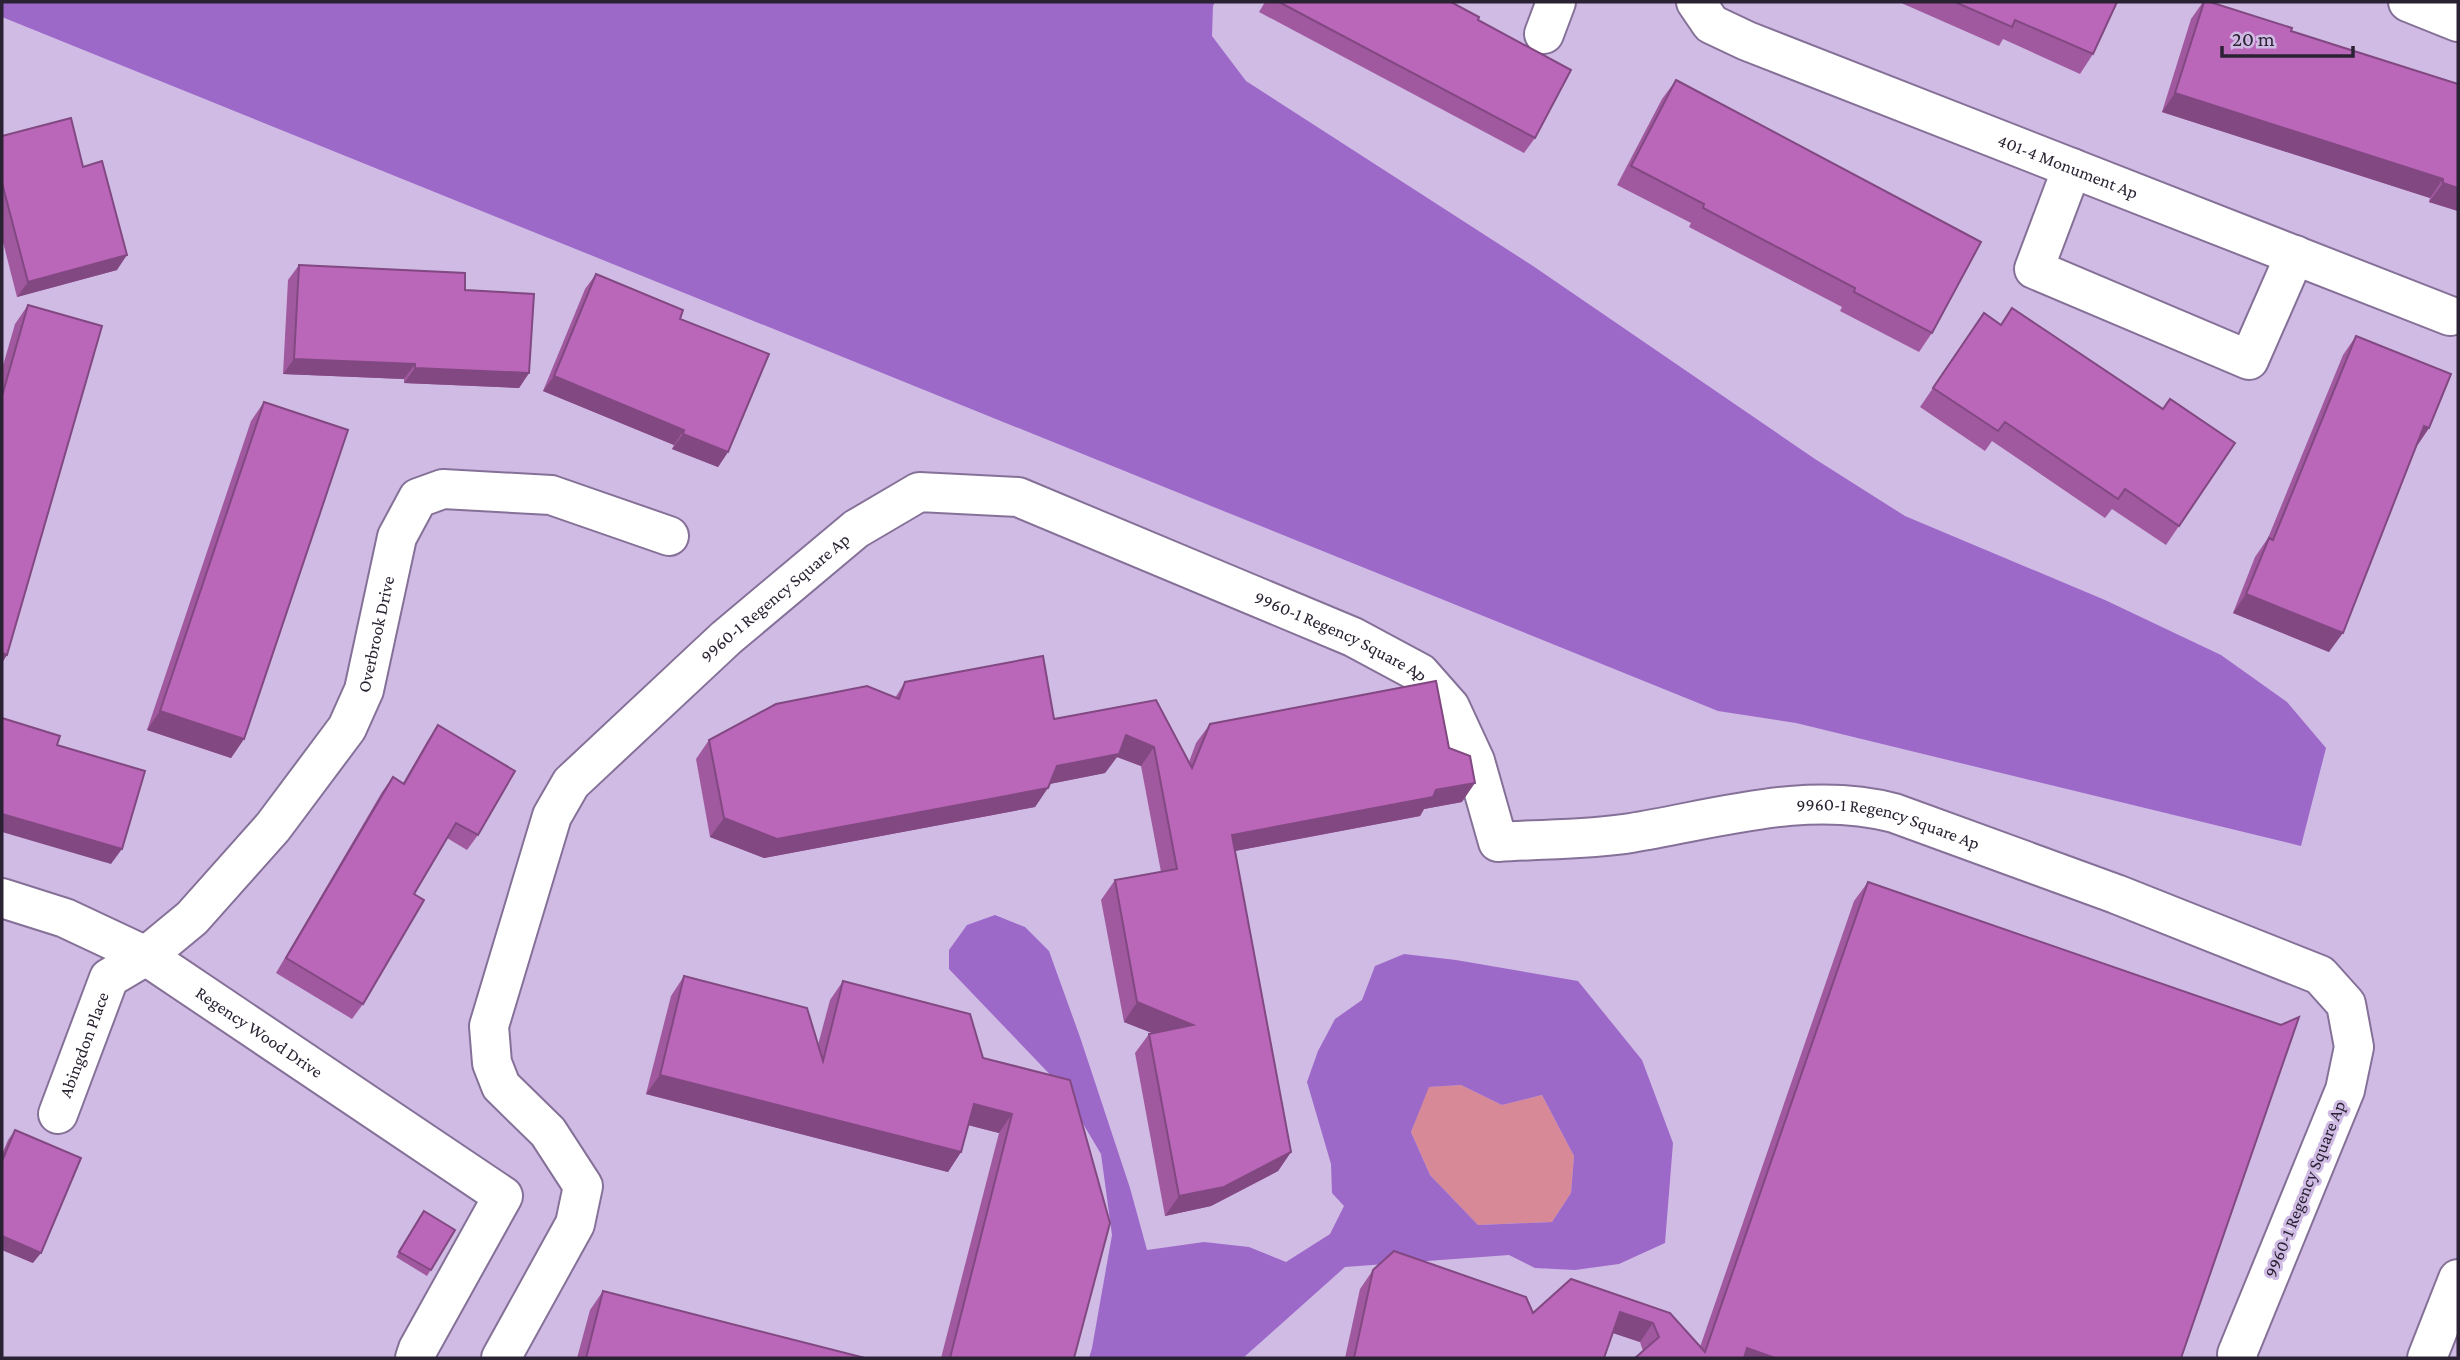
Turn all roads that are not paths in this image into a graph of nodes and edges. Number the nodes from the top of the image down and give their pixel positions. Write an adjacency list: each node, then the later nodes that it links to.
1 (1696, 2): 4 (street, 401-4 Monument Ap)
2 (2408, 2): 3 (street)
3 (2458, 22)
4 (2072, 168): 5 (street, 401-4 Monument Ap); 5 (street)
5 (2295, 255): 6 (street, 401-4 Monument Ap)
6 (2449, 316)
7 (669, 536): 9 (street, Overbrook Drive)
8 (2, 898): 9 (street, Regency Wood Drive)
9 (146, 957): 10 (street, Abingdon Place); 12 (street, Regency Wood Drive)
10 (58, 1114)
11 (2458, 1279): 15 (street)
12 (415, 1358)
13 (501, 1358): 14 (street, 9960-1 Regency Square Ap)
14 (2238, 1358)
15 (2427, 1358)

